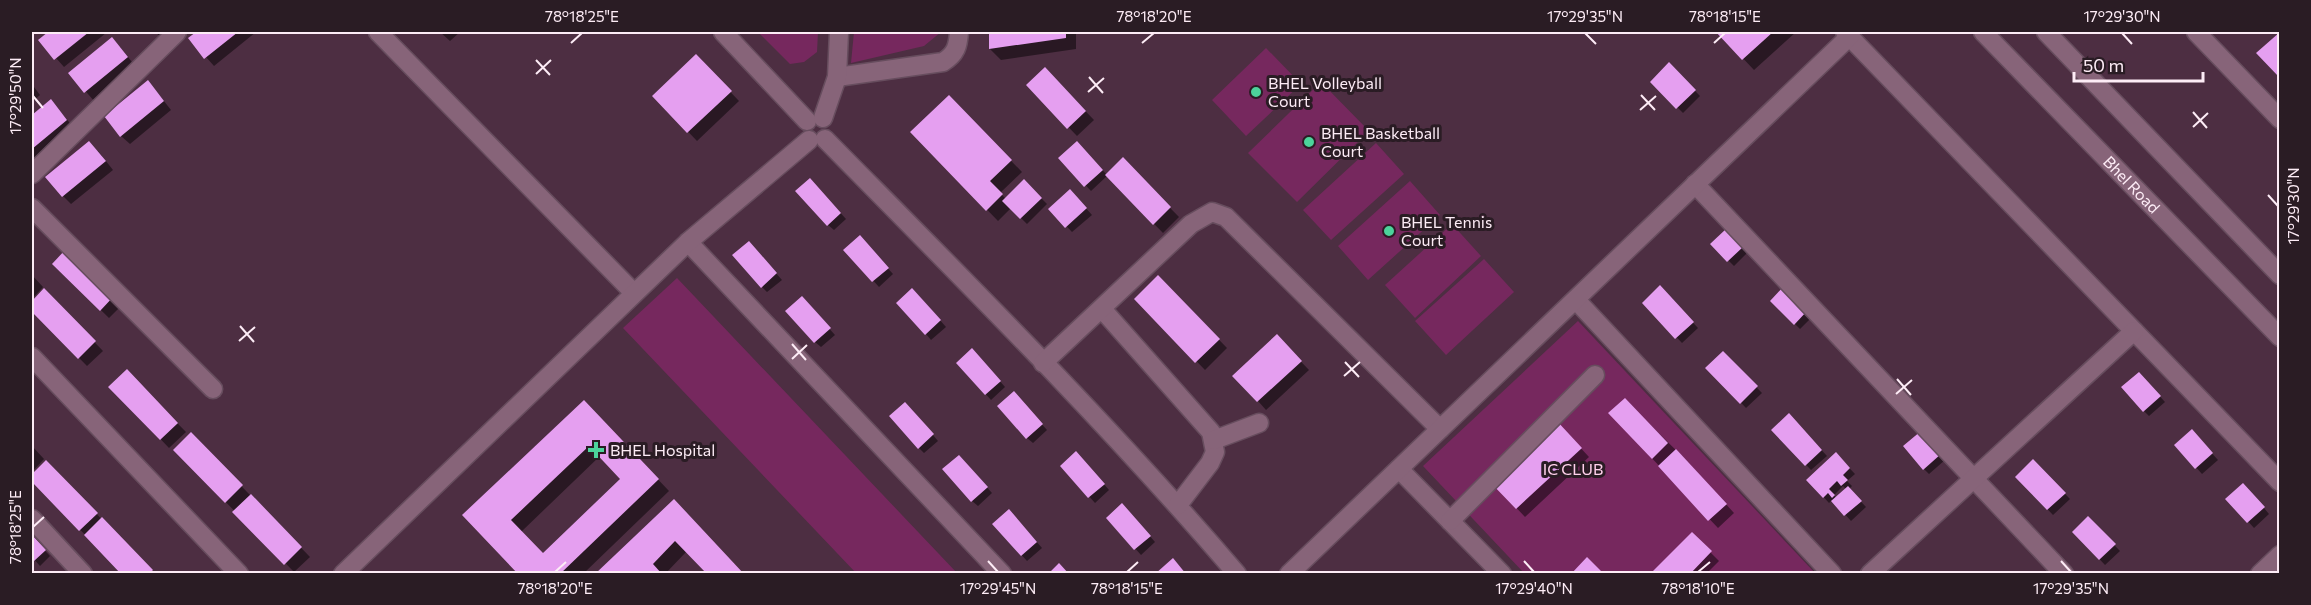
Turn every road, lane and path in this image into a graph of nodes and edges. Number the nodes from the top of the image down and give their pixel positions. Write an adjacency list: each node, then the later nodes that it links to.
1 (177, 32): 14 (street)
2 (378, 32): 19 (street)
3 (723, 32): 11 (street)
4 (839, 32): 10 (street)
5 (959, 32): 10 (street)
6 (1983, 32): 23 (street, Bhel Road)
7 (2046, 32): 18 (street)
8 (2196, 32): 12 (street)
9 (1852, 33): 15 (street); 22 (street)
10 (837, 77): 11 (street)
11 (815, 119): 13 (street)
12 (2280, 119)
13 (817, 140): 17 (street); 25 (street)
14 (32, 174)
15 (1695, 184): 20 (street); 32 (street)
16 (32, 208): 27 (street)
17 (688, 242): 19 (street); 41 (street)
18 (2280, 275)
19 (634, 293): 40 (street)
20 (1576, 300): 29 (street); 45 (street)
21 (1102, 309): 25 (street); 29 (street); 30 (street)
22 (2134, 331): 32 (street); 33 (street)
23 (2280, 337)
24 (32, 357): 39 (street)
25 (1043, 363): 34 (street)
26 (1595, 375): 36 (street)
27 (213, 389)
28 (1259, 423): 30 (street)
29 (1440, 429): 31 (street)
30 (1214, 440): 34 (street)
31 (1399, 469): 36 (street); 43 (street)
32 (1974, 478): 46 (street); 47 (street)
33 (2280, 482)
34 (1178, 505): 42 (street)
35 (32, 519): 38 (street)
36 (1450, 521): 44 (street)
37 (2280, 555): 48 (street)
38 (83, 573)
39 (238, 573)
40 (343, 573)
41 (1002, 573)
42 (1237, 573)
43 (1289, 573)
44 (1502, 573)
45 (1832, 573)
46 (1870, 573)
47 (2064, 573)
48 (2260, 573)

